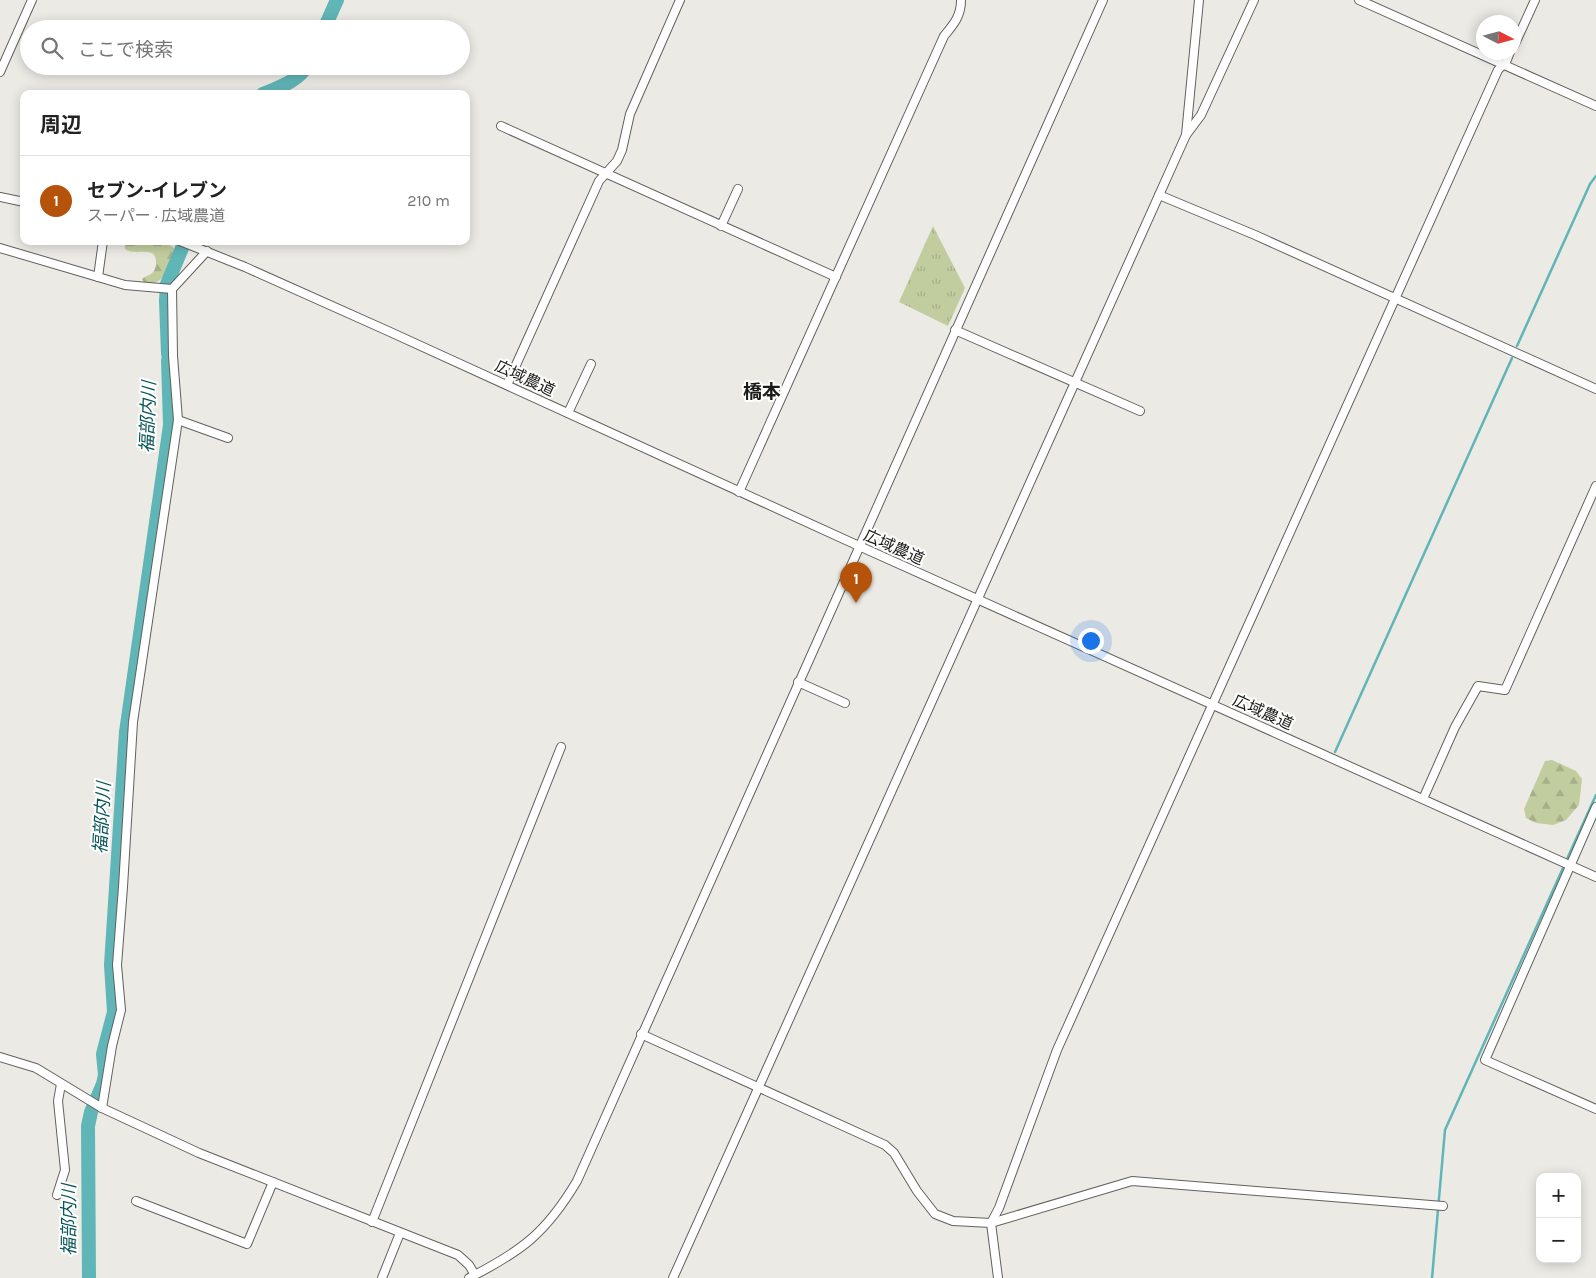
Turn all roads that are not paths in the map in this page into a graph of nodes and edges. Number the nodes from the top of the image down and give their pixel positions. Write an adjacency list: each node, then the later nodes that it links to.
1 (32, 0): 9 (street)
2 (680, 0): 18 (street)
3 (961, 0): 29 (street)
4 (1103, 0): 32 (street)
5 (1199, 0): 17 (street)
6 (1254, 0): 17 (street)
7 (1359, 0): 13 (street)
8 (1534, 0): 11 (street)
9 (23, 20)
10 (20, 27): 14 (street)
11 (1521, 30)
12 (1506, 60): 13 (street)
13 (1503, 65): 15 (street); 31 (street)
14 (0, 72)
15 (1596, 106)
16 (501, 126): 18 (street)
17 (1186, 135): 20 (street)
18 (606, 174): 23 (street); 35 (street)
19 (738, 189): 23 (street)
20 (1159, 195): 31 (street); 34 (street)
21 (0, 197): 22 (street)
22 (20, 201)
23 (721, 226): 29 (street)
24 (102, 245): 28 (street)
25 (192, 245): 27 (street, 広域農道)
26 (0, 248): 28 (street)
27 (207, 251): 30 (street); 35 (street, 広域農道)
28 (98, 277): 30 (street)
29 (836, 277): 42 (street)
30 (168, 289): 39 (street)
31 (1396, 298): 36 (street); 47 (street)
32 (955, 330): 34 (street); 43 (street)
33 (591, 364): 38 (street)
34 (1074, 383): 37 (street); 44 (street)
35 (507, 385): 38 (street, 広域農道)
36 (1596, 389)
37 (1140, 411)
38 (568, 413): 42 (street, 広域農道)
39 (178, 420): 40 (street); 57 (street)
40 (228, 438)
41 (1596, 486): 49 (street)
42 (739, 492): 43 (street, 広域農道)
43 (859, 546): 44 (street, 広域農道); 45 (street)
44 (977, 599): 47 (street, 広域農道); 56 (street)
45 (798, 682): 46 (street); 53 (street)
46 (845, 703)
47 (1213, 705): 49 (street, 広域農道); 64 (street)
48 (561, 747): 63 (street)
49 (1423, 800): 51 (street, 広域農道)
50 (1596, 807): 51 (street)
51 (1570, 866): 52 (street, 広域農道); 58 (street)
52 (1596, 877)
53 (641, 1034): 56 (street); 66 (street)
54 (0, 1057): 55 (street)
55 (61, 1084): 57 (street); 60 (street)
56 (758, 1087): 64 (street); 68 (street)
57 (100, 1106): 59 (street)
58 (1596, 1109)
59 (273, 1182): 61 (street); 63 (street)
60 (56, 1196)
61 (136, 1201)
62 (1442, 1206): 64 (street)
63 (372, 1222): 65 (street)
64 (991, 1224): 69 (street)
65 (400, 1233): 66 (street); 67 (street)
66 (472, 1276)
67 (382, 1278)
68 (673, 1278)
69 (998, 1278)

